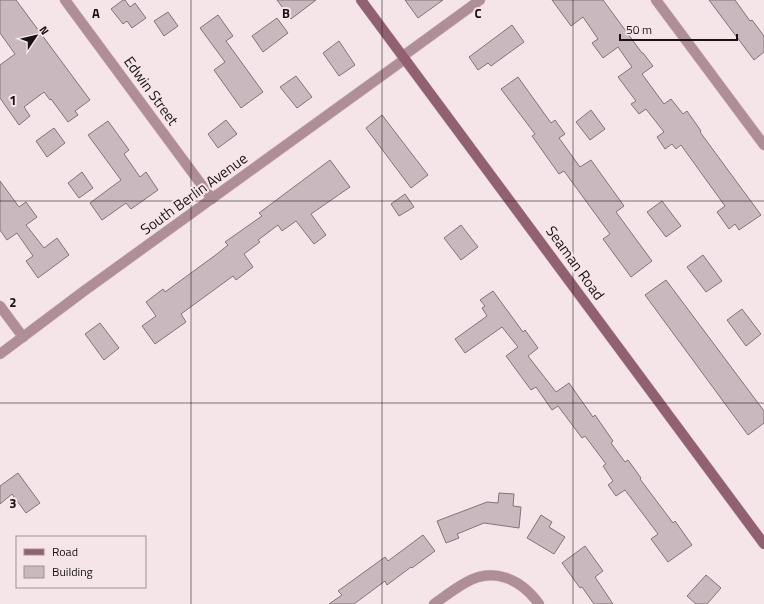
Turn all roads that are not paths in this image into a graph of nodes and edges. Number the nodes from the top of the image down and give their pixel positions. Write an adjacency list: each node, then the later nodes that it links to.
1 (65, 0): 7 (street, Edwin Street)
2 (361, 0): 5 (street, Seaman Road)
3 (480, 0): 5 (street, South Berlin Avenue)
4 (656, 0): 6 (street)
5 (404, 58): 7 (street, South Berlin Avenue); 11 (street, Seaman Road)
6 (764, 146)
7 (212, 199): 9 (street, South Berlin Avenue)
8 (0, 306): 9 (street)
9 (23, 337): 10 (street, South Berlin Avenue)
10 (0, 354)
11 (764, 544)
12 (434, 604): 13 (street)
13 (539, 604)

